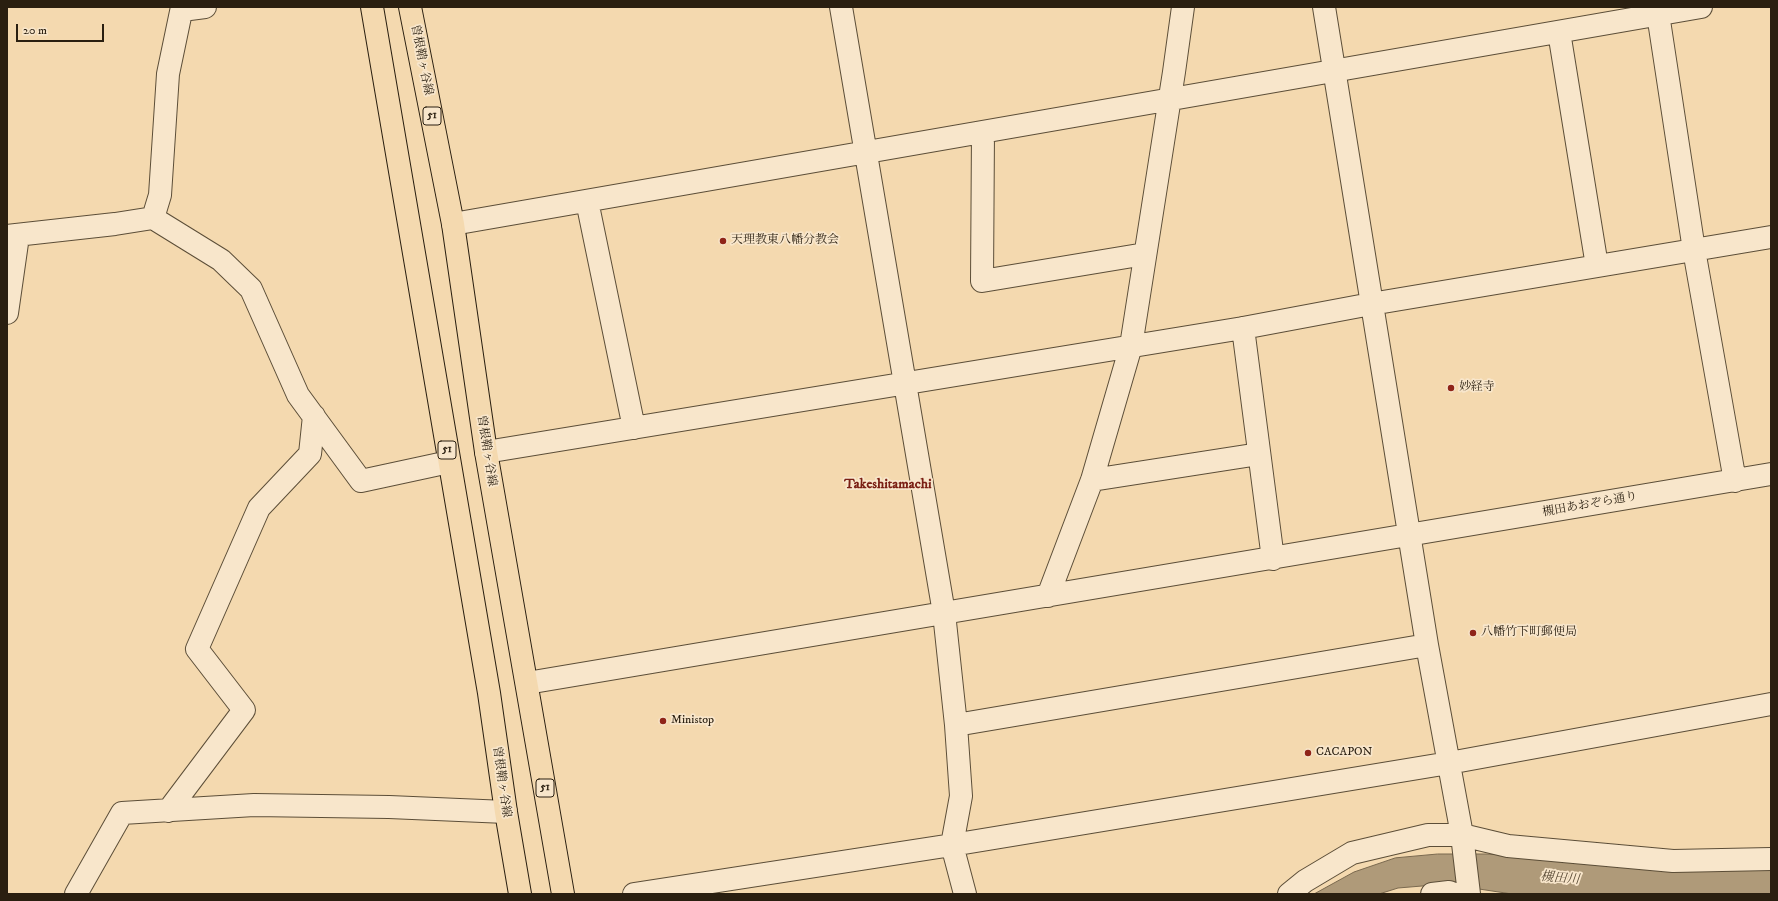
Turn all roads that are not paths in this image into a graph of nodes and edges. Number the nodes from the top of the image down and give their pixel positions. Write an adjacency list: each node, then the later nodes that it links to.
1 (205, 7): 8 (street)
2 (372, 7): 32 (main road, 曽根鞘ヶ谷線 / 51)
3 (410, 7): 17 (main road, 曽根鞘ヶ谷線 / 51)
4 (841, 7): 14 (street)
5 (1183, 7): 12 (street)
6 (1324, 7): 11 (street)
7 (1701, 7): 9 (street)
8 (182, 9): 16 (street)
9 (1658, 14): 10 (street); 20 (street)
10 (1559, 32): 11 (street); 22 (street)
11 (1334, 71): 12 (street); 23 (street)
12 (1169, 100): 13 (street); 21 (street)
13 (983, 132): 14 (street); 21 (street)
14 (866, 153): 15 (street); 27 (street)
15 (588, 201): 17 (street); 29 (street)
16 (153, 218): 18 (street); 28 (street)
17 (453, 224): 30 (main road, 曽根鞘ヶ谷線 / 51)
18 (11, 233): 24 (street)
19 (1771, 237): 20 (street)
20 (1694, 250): 22 (street); 35 (street)
21 (1145, 254): 26 (street)
22 (1597, 266): 23 (street)
23 (1371, 304): 25 (street); 36 (street)
24 (7, 313)
25 (1243, 328): 26 (street); 31 (street)
26 (1131, 346): 27 (street); 34 (street)
27 (905, 384): 29 (street); 39 (street)
28 (314, 416): 32 (street); 45 (street)
29 (634, 428): 30 (street)
30 (486, 452): 41 (main road, 曽根鞘ヶ谷線 / 51)
31 (1259, 454): 34 (street); 37 (street)
32 (449, 462): 46 (main road, 曽根鞘ヶ谷線 / 51)
33 (1771, 474): 35 (street, 槻田あおぞら通り)
34 (1092, 480): 38 (street)
35 (1735, 481): 36 (street, 槻田あおぞら通り)
36 (1410, 536): 37 (street, 槻田あおぞら通り); 40 (street)
37 (1273, 559): 38 (street, 槻田あおぞら通り)
38 (1048, 596): 39 (street, 槻田あおぞら通り)
39 (944, 613): 41 (street, 槻田あおぞら通り); 43 (street)
40 (1427, 645): 43 (street); 44 (street)
41 (527, 683): 53 (main road, 曽根鞘ヶ谷線 / 51)
42 (1771, 704): 44 (street)
43 (956, 725): 48 (street)
44 (1448, 763): 47 (street); 48 (street)
45 (168, 811): 46 (street); 51 (street)
46 (506, 812): 52 (main road, 曽根鞘ヶ谷線 / 51)
47 (1463, 844): 49 (street); 50 (street); 56 (street)
48 (952, 845): 54 (street); 55 (street)
49 (1771, 859)
50 (1463, 891): 57 (street)
51 (76, 894)
52 (520, 894)
53 (563, 894)
54 (634, 894)
55 (965, 894)
56 (1289, 894)
57 (1432, 894)

